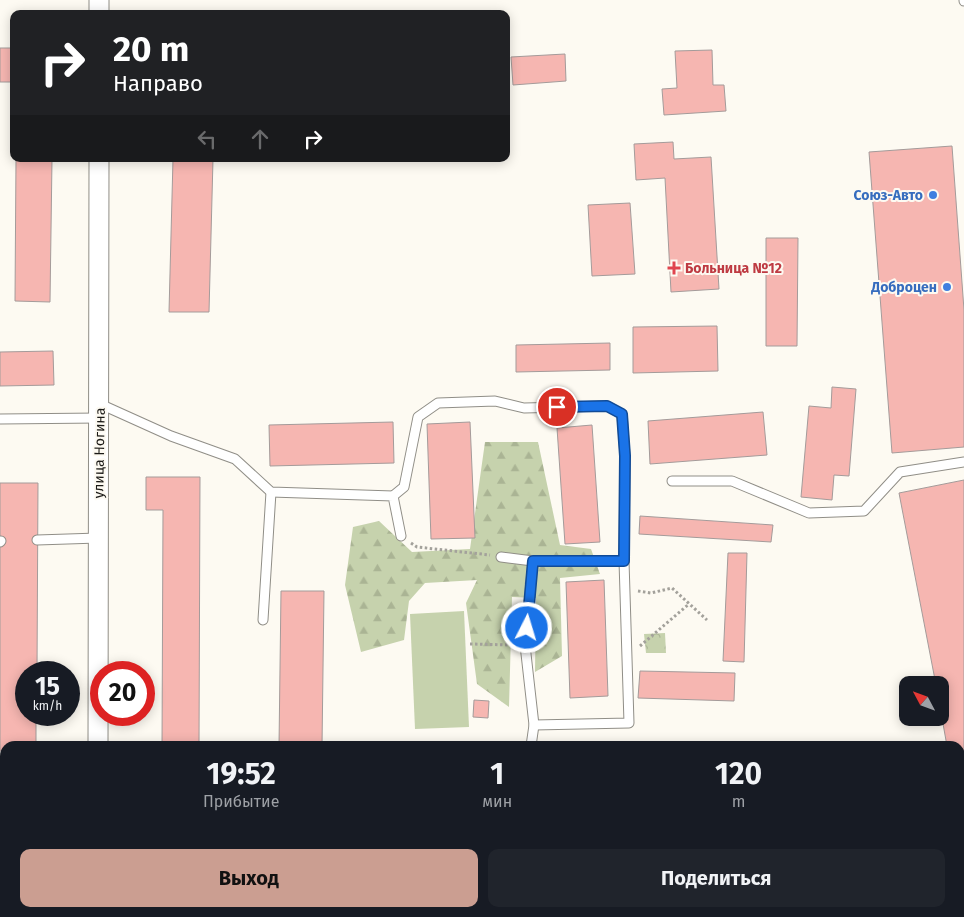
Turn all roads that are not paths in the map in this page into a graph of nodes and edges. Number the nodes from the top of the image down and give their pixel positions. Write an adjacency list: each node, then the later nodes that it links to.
1 (99, 162): 2 (street, улица Ногина)
2 (100, 411): 3 (lane); 6 (lane); 9 (street, улица Ногина)
3 (0, 419)
4 (964, 462): 5 (lane)
5 (672, 481)
6 (271, 492): 7 (lane); 14 (lane)
7 (393, 496): 8 (lane); 13 (lane)
8 (401, 536)
9 (98, 538): 10 (lane); 16 (street, улица Ногина)
10 (37, 540)
11 (501, 557): 12 (lane)
12 (533, 561): 13 (lane); 15 (lane)
13 (624, 561): 15 (lane)
14 (263, 620)
15 (534, 724): 17 (lane)
16 (98, 741)
17 (532, 741)

